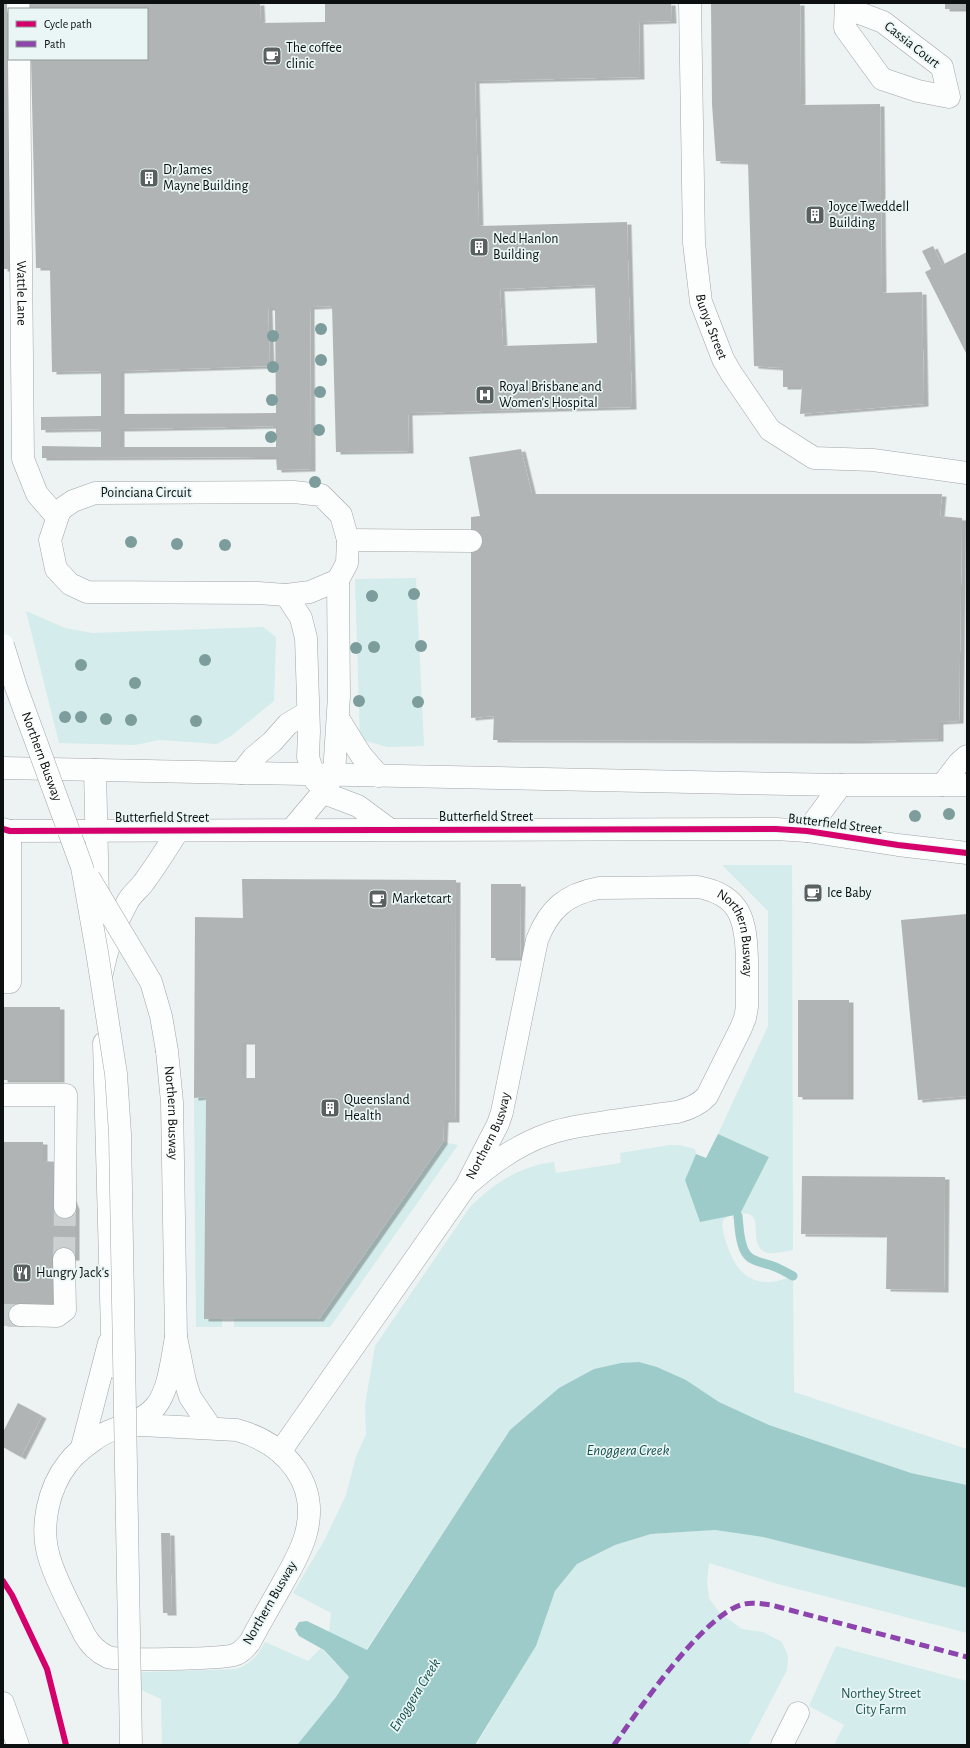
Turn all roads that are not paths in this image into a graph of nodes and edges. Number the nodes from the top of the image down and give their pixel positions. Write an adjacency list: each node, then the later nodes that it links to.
1 (690, 3): 4 (main road, Bunya Street)
2 (846, 5): 2 (main road, Cassia Court)
3 (19, 60): 5 (main road, Wattle Lane)
4 (967, 473)
5 (58, 517): 6 (main road, Poinciana Circuit); 9 (main road, Poinciana Circuit)
6 (348, 540): 7 (main road); 8 (main road, Poinciana Circuit)
7 (471, 541)
8 (338, 580): 9 (main road, Poinciana Circuit); 12 (main road, Poinciana Circuit)
9 (286, 595): 11 (main road)
10 (3, 645): 29 (main road, Northern Busway, bridge)
11 (308, 712): 16 (main road); 18 (main road)
12 (338, 718): 17 (main road); 18 (main road, Poinciana Circuit)
13 (967, 756): 20 (main road)
14 (3, 768): 15 (main road)
15 (95, 770): 16 (main road); 22 (main road, Northern Busway)
16 (241, 773): 18 (main road)
17 (378, 776): 18 (main road); 19 (main road)
18 (323, 779): 23 (main road); 24 (main road)
19 (841, 785): 20 (main road); 27 (main road)
20 (942, 785): 21 (main road)
21 (967, 785)
22 (95, 829): 25 (main road, Butterfield Street); 26 (main road, Butterfield Street); 30 (main road, Northern Busway)
23 (292, 829): 24 (main road, Butterfield Street); 26 (main road, Butterfield Street)
24 (389, 829): 27 (main road, Butterfield Street)
25 (6, 831): 31 (main road)
26 (178, 831): 30 (main road, Northern Busway)
27 (807, 831): 28 (main road, Butterfield Street)
28 (967, 853)
29 (82, 867): 38 (main road, Northern Busway, bridge); 46 (main road, Northern Busway, bridge)
30 (102, 973): 37 (main road, Northern Busway)
31 (3, 982)
32 (3, 1095): 34 (main road)
33 (466, 1186): 33 (main road, Northern Busway); 42 (main road, Northern Busway)
34 (65, 1207)
35 (64, 1259): 36 (main road)
36 (20, 1315)
37 (112, 1332): 39 (main road, Northern Busway); 41 (main road, Northern Busway)
38 (176, 1338): 39 (main road, Northern Busway); 40 (main road, Northern Busway)
39 (154, 1420): 40 (main road, Northern Busway); 41 (main road, Northern Busway)
40 (211, 1428): 42 (main road, Northern Busway)
41 (82, 1447): 42 (main road, Northern Busway)
42 (280, 1452)
43 (3, 1703): 45 (main road)
44 (798, 1713): 47 (main road)
45 (18, 1745)
46 (131, 1745)
47 (782, 1745)

